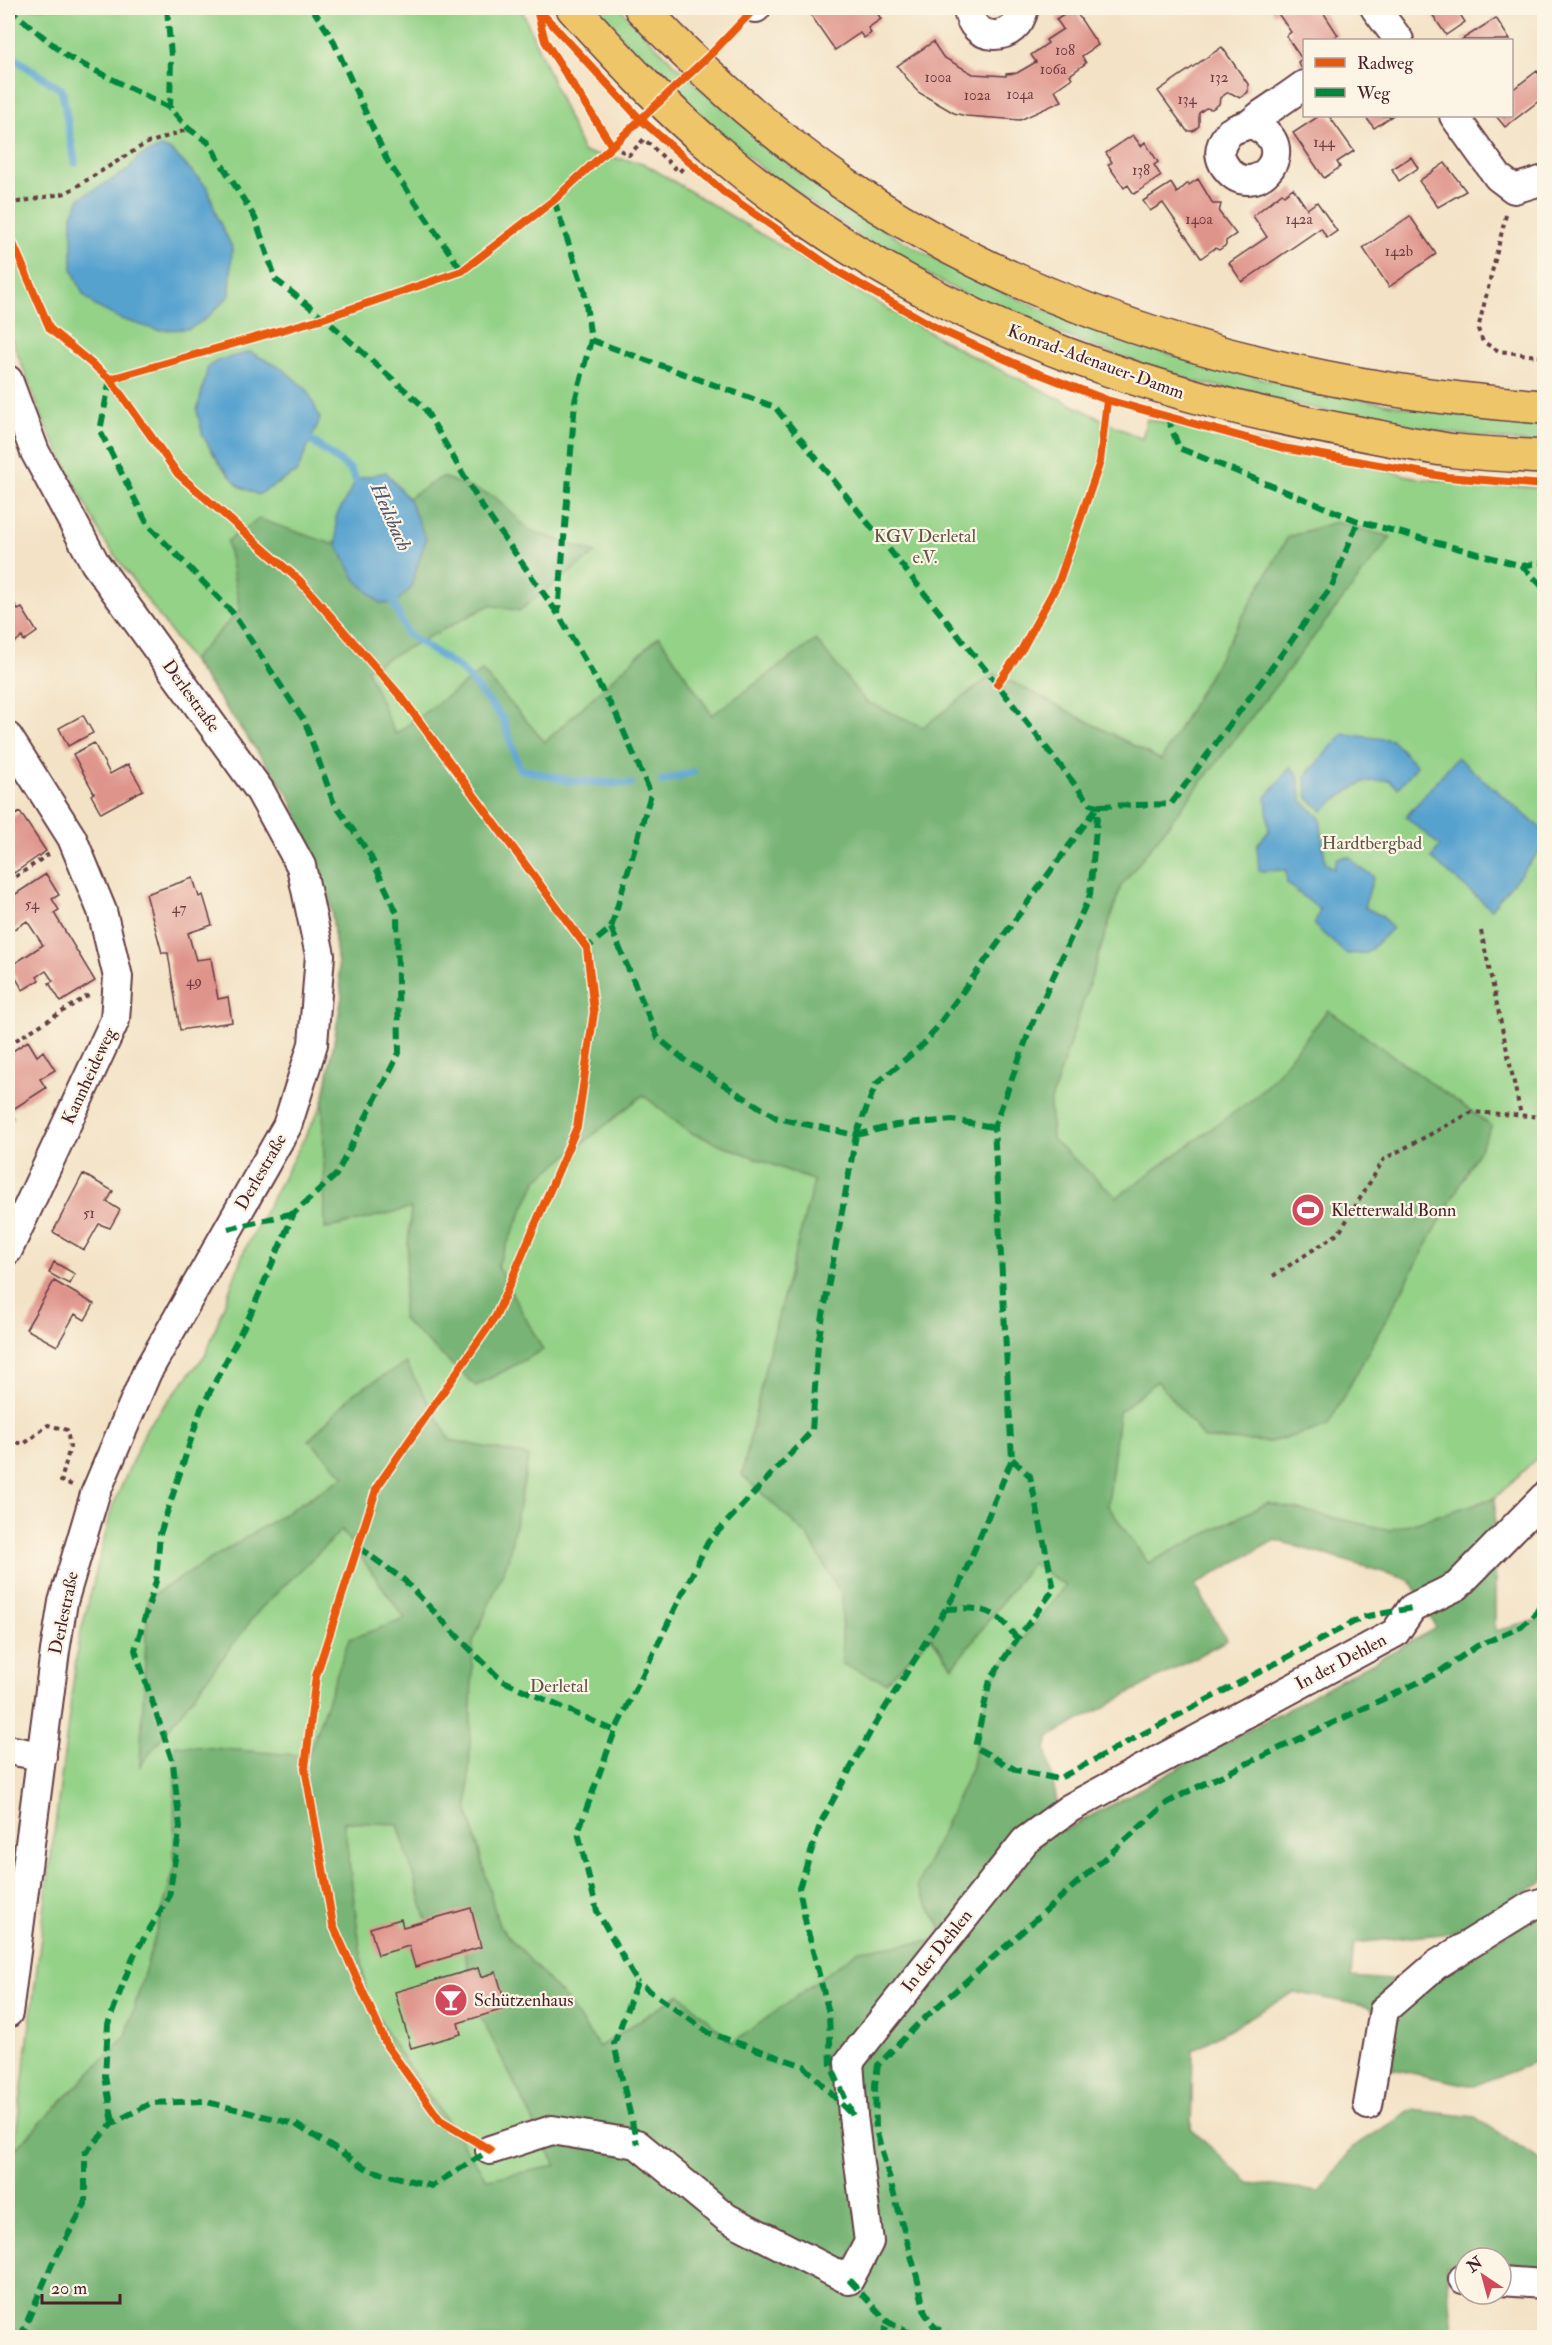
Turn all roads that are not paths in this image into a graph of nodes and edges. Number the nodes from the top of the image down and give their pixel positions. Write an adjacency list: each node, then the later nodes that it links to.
1 (573, 8): 11 (main road, Konrad-Adenauer-Damm)
2 (641, 8): 10 (main road)
3 (968, 8): 4 (street)
4 (1024, 8)
5 (1303, 86): 7 (street)
6 (1455, 117): 8 (street)
7 (1247, 125)
8 (1545, 180)
9 (8, 380): 16 (street, Derlestraße)
10 (1545, 407)
11 (1545, 457)
12 (8, 737): 13 (street, Kannheideweg)
13 (8, 1250)
14 (1545, 1497): 20 (street, In der Dehlen)
15 (8, 1750): 16 (street)
16 (42, 1756): 18 (street, Derlestraße)
17 (1545, 1902): 19 (street)
18 (8, 2013)
19 (1368, 2105)
20 (490, 2150)
21 (1513, 2282): 22 (street)
22 (1545, 2284)

